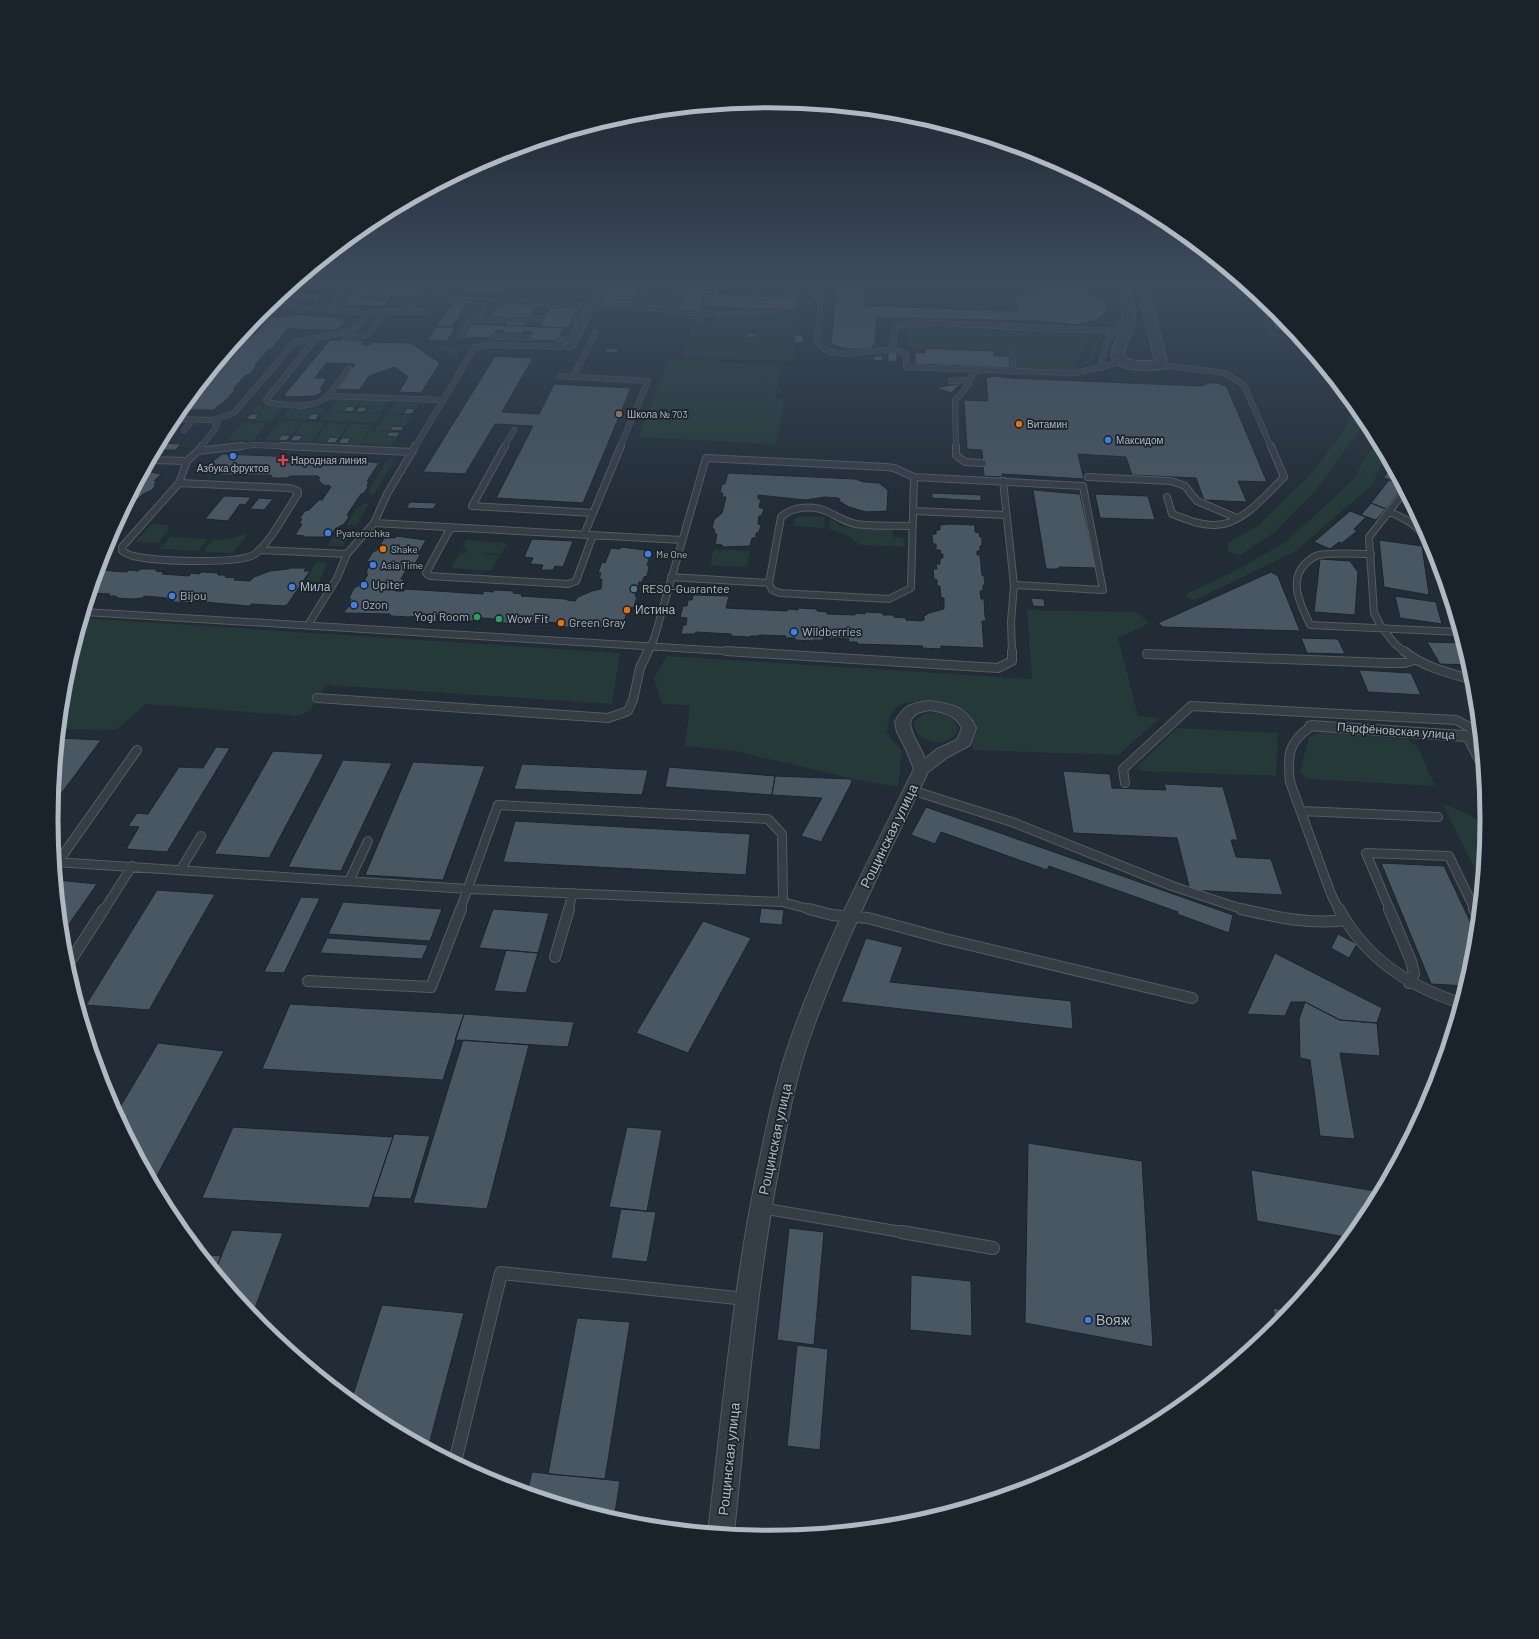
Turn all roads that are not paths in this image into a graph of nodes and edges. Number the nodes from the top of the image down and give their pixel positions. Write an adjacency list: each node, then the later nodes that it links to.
1 (279, 360): 23 (lane)
2 (298, 360): 19 (lane)
3 (467, 360): 20 (lane)
4 (581, 360): 16 (lane)
5 (906, 360): 13 (lane)
6 (1013, 360): 14 (lane)
7 (1101, 360): 12 (lane)
8 (1161, 360): 10 (street)
9 (1121, 362): 10 (street); 12 (lane)
10 (1162, 365): 43 (lane)
11 (349, 368): 19 (lane)
12 (1102, 368): 14 (lane)
13 (976, 370): 14 (lane); 17 (lane)
14 (1014, 371)
15 (560, 376): 16 (lane)
16 (573, 377): 41 (lane)
17 (969, 380): 18 (lane); 32 (lane)
18 (951, 381)
19 (328, 396): 20 (lane)
20 (443, 400): 29 (lane)
21 (181, 419): 22 (lane)
22 (193, 420): 23 (lane); 24 (lane)
23 (218, 420): 27 (lane)
24 (184, 430)
25 (514, 430): 41 (lane)
26 (200, 436): 27 (lane)
27 (209, 437): 28 (lane)
28 (198, 451): 29 (lane); 31 (lane)
29 (412, 452): 44 (lane)
30 (155, 460): 31 (lane)
31 (187, 461): 36 (lane)
32 (983, 463)
33 (914, 477): 35 (lane); 39 (lane); 50 (lane)
34 (1088, 477): 43 (lane)
35 (1003, 481): 42 (lane); 56 (lane)
36 (179, 483): 51 (lane); 51 (lane)
37 (1402, 494): 40 (lane)
38 (1167, 496): 43 (lane)
39 (914, 511): 42 (lane); 46 (lane)
40 (1389, 512): 45 (lane); 53 (lane)
41 (593, 513): 48 (lane)
42 (1005, 515): 56 (lane)
43 (1237, 518)
44 (374, 523): 47 (lane); 52 (lane)
45 (1417, 525)
46 (912, 526): 55 (lane); 55 (lane)
47 (451, 527): 48 (lane); 49 (lane)
48 (584, 535): 49 (lane)
49 (592, 536): 50 (lane)
50 (682, 540): 54 (lane)
51 (259, 550): 52 (lane)
52 (347, 554): 58 (lane)
53 (1371, 554): 59 (lane); 59 (lane)
54 (671, 577): 55 (lane); 61 (lane)
55 (769, 583)
56 (1014, 585): 61 (lane)
57 (89, 612): 58 (lane)
58 (308, 625): 61 (lane)
59 (1382, 628): 60 (lane); 63 (lane)
60 (1456, 632)
61 (652, 646): 65 (lane)
62 (1147, 654): 63 (lane)
63 (1415, 660): 64 (lane)
64 (1466, 678)
65 (317, 698)
66 (1312, 726): 67 (street, Парфёновская улица); 72 (lane)
67 (1475, 735): 70 (lane)
68 (137, 750): 76 (lane)
69 (922, 769): 69 (street, Рощинская улица); 71 (street, Рощинская улица)
70 (1125, 783)
71 (911, 790): 85 (street, Рощинская улица); 86 (lane)
72 (1301, 811): 73 (lane); 86 (lane)
73 (1438, 817)
74 (201, 836): 79 (lane)
75 (368, 841): 80 (lane)
76 (60, 858)
77 (60, 862): 78 (lane)
78 (132, 866): 79 (lane); 88 (lane)
79 (182, 869): 80 (lane)
80 (350, 881): 81 (lane)
81 (468, 889): 82 (lane); 83 (lane); 89 (lane)
82 (573, 893): 83 (lane); 87 (lane)
83 (783, 902): 85 (lane)
84 (1475, 912): 90 (lane)
85 (849, 917): 91 (lane); 93 (street, Рощинская улица)
86 (1345, 920): 90 (lane)
87 (555, 957)
88 (72, 958)
89 (308, 981)
90 (1410, 983): 92 (lane)
91 (1192, 998)
92 (1457, 1002)
93 (760, 1208): 94 (lane); 95 (street, Рощинская улица)
94 (993, 1248)
95 (747, 1299): 96 (lane); 97 (street, Рощинская улица)
96 (456, 1458)
97 (722, 1529)

